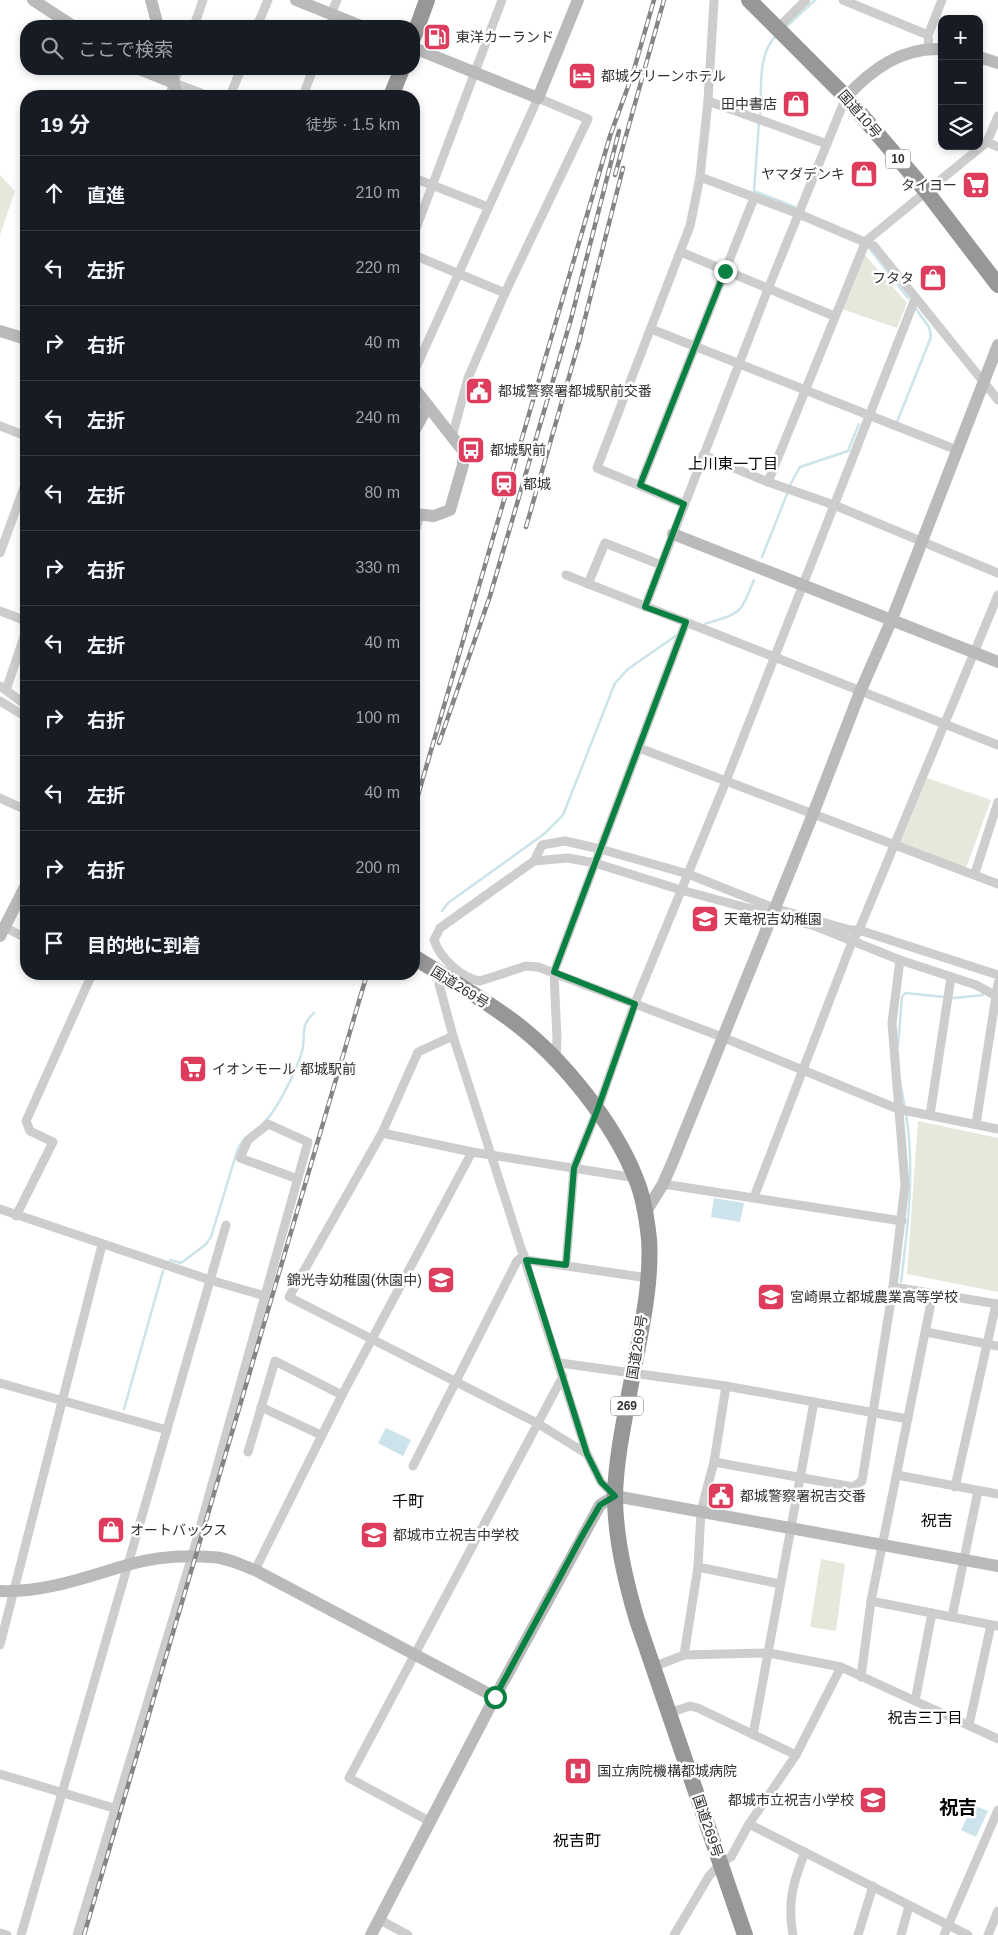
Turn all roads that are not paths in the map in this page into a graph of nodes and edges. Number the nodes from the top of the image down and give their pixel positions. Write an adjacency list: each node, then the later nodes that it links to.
1 (33, 0): 17 (street)
2 (151, 0): 18 (street)
3 (203, 0): 19 (street)
4 (268, 0): 20 (street)
5 (296, 0): 16 (street)
6 (337, 0): 16 (street)
7 (427, 0): 21 (highway)
8 (502, 0): 28 (street)
9 (578, 0): 43 (street)
10 (714, 0): 44 (street)
11 (749, 0): 22 (highway, 国道10号 / 10)
12 (761, 0): 22 (highway, 国道10号 / 10)
13 (806, 0): 22 (street)
14 (843, 0): 23 (street)
15 (942, 0): 23 (street)
16 (332, 18)
17 (64, 20)
18 (156, 20)
19 (196, 20)
20 (260, 20)
21 (420, 20)
22 (780, 26): 42 (highway, 国道10号 / 10)
23 (928, 35): 24 (street)
24 (936, 49): 42 (street)
25 (420, 50): 28 (street)
26 (983, 58): 27 (street)
27 (998, 63)
28 (475, 72): 43 (street); 51 (street)
29 (153, 75): 35 (street)
30 (172, 75): 35 (street)
31 (177, 75): 35 (street)
32 (239, 75): 39 (street)
33 (311, 75): 40 (street)
34 (400, 75): 41 (highway)
35 (174, 84): 36 (street); 37 (street); 38 (street)
36 (172, 90)
37 (176, 90)
38 (192, 90)
39 (232, 90)
40 (305, 90)
41 (393, 90)
42 (848, 95): 47 (street); 52 (highway, 国道10号 / 10)
43 (538, 98): 54 (street); 65 (street)
44 (708, 101): 47 (street); 49 (street)
45 (998, 116): 46 (street)
46 (988, 142): 48 (street); 52 (street)
47 (827, 144): 55 (street)
48 (998, 147)
49 (700, 177): 53 (street); 58 (street)
50 (420, 181): 51 (street)
51 (433, 186): 54 (street); 56 (street)
52 (929, 189): 57 (street); 60 (highway, 国道10号 / 10); 63 (highway, 国道10号 / 10)
53 (754, 198): 55 (street); 61 (street)
54 (488, 207): 62 (street)
55 (799, 214): 57 (street); 64 (street)
56 (420, 219)
57 (866, 241): 66 (street); 67 (street)
58 (681, 252): 61 (street); 68 (street)
59 (420, 258): 62 (street)
60 (998, 270)
61 (725, 271): 64 (street); 72 (street)
62 (457, 273): 65 (street); 73 (street)
63 (998, 285)
64 (768, 289): 67 (street); 74 (street)
65 (505, 293): 85 (street)
66 (916, 299): 75 (street); 81 (street)
67 (834, 316): 76 (street)
68 (651, 329): 72 (street); 89 (street)
69 (0, 331): 70 (street)
70 (20, 337)
71 (998, 345): 75 (street)
72 (696, 348): 74 (street); 89 (street)
73 (420, 358)
74 (738, 365): 76 (street); 87 (street)
75 (983, 382): 78 (street); 86 (street)
76 (804, 391): 81 (street); 88 (street)
77 (420, 398): 80 (street)
78 (998, 400)
79 (420, 404): 80 (street)
80 (426, 409): 82 (street); 85 (street)
81 (868, 417): 86 (street); 92 (street)
82 (420, 420)
83 (0, 426): 84 (street)
84 (20, 434)
85 (452, 436): 93 (street)
86 (957, 450): 95 (street)
87 (702, 455): 88 (street); 91 (street)
88 (768, 482): 92 (street)
89 (640, 485): 91 (street)
90 (20, 498): 96 (street)
91 (684, 504): 94 (street)
92 (834, 505): 95 (street); 101 (street)
93 (420, 515)
94 (673, 534): 97 (street); 101 (street)
95 (921, 542): 98 (street); 106 (street)
96 (0, 553)
97 (661, 565): 100 (street); 103 (street)
98 (998, 573)
99 (566, 575): 100 (street)
100 (588, 584): 103 (street)
101 (802, 585): 106 (street); 110 (street)
102 (998, 595): 109 (street)
103 (645, 607): 107 (street)
104 (0, 611): 105 (street)
105 (20, 619)
106 (892, 619): 109 (street); 113 (street)
107 (686, 622): 110 (street); 119 (street)
108 (20, 646): 112 (street)
109 (973, 652): 111 (street); 117 (street)
110 (774, 655): 113 (street); 120 (street)
111 (998, 662)
112 (3, 688): 114 (street)
113 (860, 692): 117 (street); 124 (street)
114 (20, 701)
115 (0, 703): 116 (street)
116 (20, 714)
117 (944, 724): 118 (street); 125 (street)
118 (998, 745)
119 (639, 748): 120 (street); 126 (street)
120 (726, 781): 124 (street); 129 (street)
121 (0, 798): 123 (street)
122 (998, 802): 130 (street)
123 (20, 807)
124 (813, 814): 125 (street); 134 (street)
125 (894, 844): 130 (street); 136 (street)
126 (600, 848): 127 (street); 128 (street); 129 (street)
127 (534, 861): 128 (street); 141 (street)
128 (595, 863): 132 (street); 141 (street)
129 (688, 874): 132 (street); 134 (street)
130 (975, 874): 131 (street)
131 (998, 884)
132 (681, 890): 134 (street); 148 (street)
133 (20, 896): 135 (street)
134 (773, 911): 136 (street); 138 (street); 150 (street)
135 (3, 927): 137 (street)
136 (859, 930): 138 (street); 142 (street)
137 (20, 935)
138 (852, 942): 139 (street); 152 (street)
139 (900, 960): 143 (street); 153 (street)
140 (420, 961): 151 (highway, 国道269号 / 269)
141 (554, 972): 148 (street); 151 (street)
142 (998, 975)
143 (952, 976): 147 (street); 155 (street)
144 (89, 980): 168 (street)
145 (998, 983): 147 (street)
146 (439, 984): 149 (street)
147 (997, 996): 156 (street)
148 (635, 1004): 150 (street); 154 (street)
149 (453, 1036): 158 (street); 160 (street)
150 (722, 1037): 152 (street); 164 (street)
151 (556, 1059): 154 (highway, 国道269号 / 269)
152 (804, 1070): 153 (street); 165 (street)
153 (898, 1109): 155 (street); 169 (street)
154 (597, 1111): 161 (street); 162 (highway, 国道269号 / 269)
155 (930, 1115): 156 (street)
156 (976, 1124): 157 (street)
157 (998, 1129)
158 (382, 1133): 159 (street); 181 (street)
159 (472, 1152): 160 (street); 181 (street)
160 (491, 1154): 161 (street); 172 (street)
161 (574, 1168): 162 (street); 173 (street)
162 (636, 1178): 167 (highway, 国道269号 / 269)
163 (298, 1179): 163 (street); 178 (street)
164 (663, 1184): 165 (street); 167 (street)
165 (754, 1197): 169 (street)
166 (0, 1211): 168 (street)
167 (645, 1213): 174 (highway, 国道269号 / 269)
168 (16, 1216): 171 (street)
169 (902, 1221): 176 (street)
170 (226, 1225): 175 (street)
171 (102, 1244): 175 (street); 191 (street)
172 (525, 1257): 173 (street); 184 (street); 187 (street)
173 (566, 1265): 174 (street)
174 (648, 1278): 185 (highway, 国道269号 / 269)
175 (210, 1280): 178 (street); 197 (street)
176 (893, 1287): 177 (street); 194 (street)
177 (932, 1293): 179 (street); 180 (street)
178 (265, 1296): 212 (street)
179 (997, 1304): 182 (street)
180 (926, 1332): 182 (street); 195 (street)
181 (371, 1340): 187 (street); 190 (street)
182 (987, 1344): 183 (street); 205 (street)
183 (998, 1346)
184 (560, 1363): 185 (street); 186 (street)
185 (634, 1373): 189 (street); 208 (highway, 国道269号 / 269)
186 (563, 1376): 196 (street); 200 (street)
187 (456, 1383): 196 (street); 202 (street)
188 (0, 1384): 191 (street)
189 (726, 1386): 192 (street); 201 (street)
190 (342, 1395): 193 (street); 198 (street)
191 (62, 1401): 197 (street); 220 (street)
192 (814, 1402): 194 (street); 203 (street)
193 (261, 1407): 198 (street); 199 (street)
194 (874, 1412): 195 (street); 203 (street)
195 (908, 1418): 204 (street)
196 (537, 1423): 200 (street); 226 (street)
197 (167, 1430): 214 (street)
198 (322, 1435): 217 (street)
199 (248, 1452)
200 (587, 1454): 208 (street)
201 (714, 1462): 203 (street); 209 (street)
202 (413, 1466)
203 (800, 1476): 210 (street)
204 (897, 1476): 205 (street); 211 (street)
205 (955, 1486): 206 (street)
206 (978, 1491): 207 (street); 213 (street)
207 (998, 1494)
208 (615, 1496): 209 (street); 229 (highway, 国道269号 / 269); 232 (street)
209 (701, 1511): 210 (street); 216 (street)
210 (791, 1528): 211 (street); 218 (street)
211 (883, 1544): 213 (street); 221 (street)
212 (192, 1556): 214 (street); 217 (street); 241 (street)
213 (965, 1560): 215 (street); 223 (street)
214 (128, 1565): 220 (street); 240 (street)
215 (998, 1566)
216 (698, 1567): 218 (street); 228 (street)
217 (255, 1570): 226 (street)
218 (780, 1584): 227 (street)
219 (0, 1591): 220 (street)
220 (13, 1592): 225 (street)
221 (871, 1601): 222 (street); 231 (street)
222 (932, 1613): 223 (street); 233 (street)
223 (952, 1617): 224 (street)
224 (995, 1626): 235 (street)
225 (0, 1645)
226 (414, 1653): 232 (street); 243 (street)
227 (769, 1653): 228 (street); 230 (street); 236 (street)
228 (684, 1655): 229 (street)
229 (653, 1667): 234 (highway, 国道269号 / 269)
230 (841, 1667): 231 (street); 238 (street)
231 (861, 1677): 233 (street)
232 (495, 1697): 243 (street)
233 (915, 1701): 235 (street)
234 (669, 1713): 236 (street); 246 (highway, 国道269号 / 269)
235 (969, 1725): 237 (street)
236 (753, 1735): 238 (street)
237 (998, 1739)
238 (796, 1755): 244 (street)
239 (0, 1774): 240 (street)
240 (63, 1792): 241 (street); 254 (street)
241 (117, 1809): 255 (street)
242 (998, 1810): 251 (street)
243 (431, 1822): 250 (street)
244 (749, 1824): 245 (street); 246 (street)
245 (805, 1852): 247 (street); 260 (street)
246 (720, 1863): 258 (street); 259 (highway, 国道269号 / 269)
247 (873, 1886): 248 (street); 261 (street)
248 (909, 1906): 251 (street); 262 (street)
249 (998, 1911): 265 (street)
250 (380, 1920): 256 (street); 257 (street)
251 (947, 1925): 263 (street); 264 (street)
252 (0, 1933): 253 (street)
253 (7, 1935)
254 (21, 1935)
255 (77, 1935)
256 (371, 1935)
257 (408, 1935)
258 (674, 1935)
259 (745, 1935)
260 (793, 1935)
261 (858, 1935)
262 (901, 1935)
263 (944, 1935)
264 (968, 1935)
265 (988, 1935)

